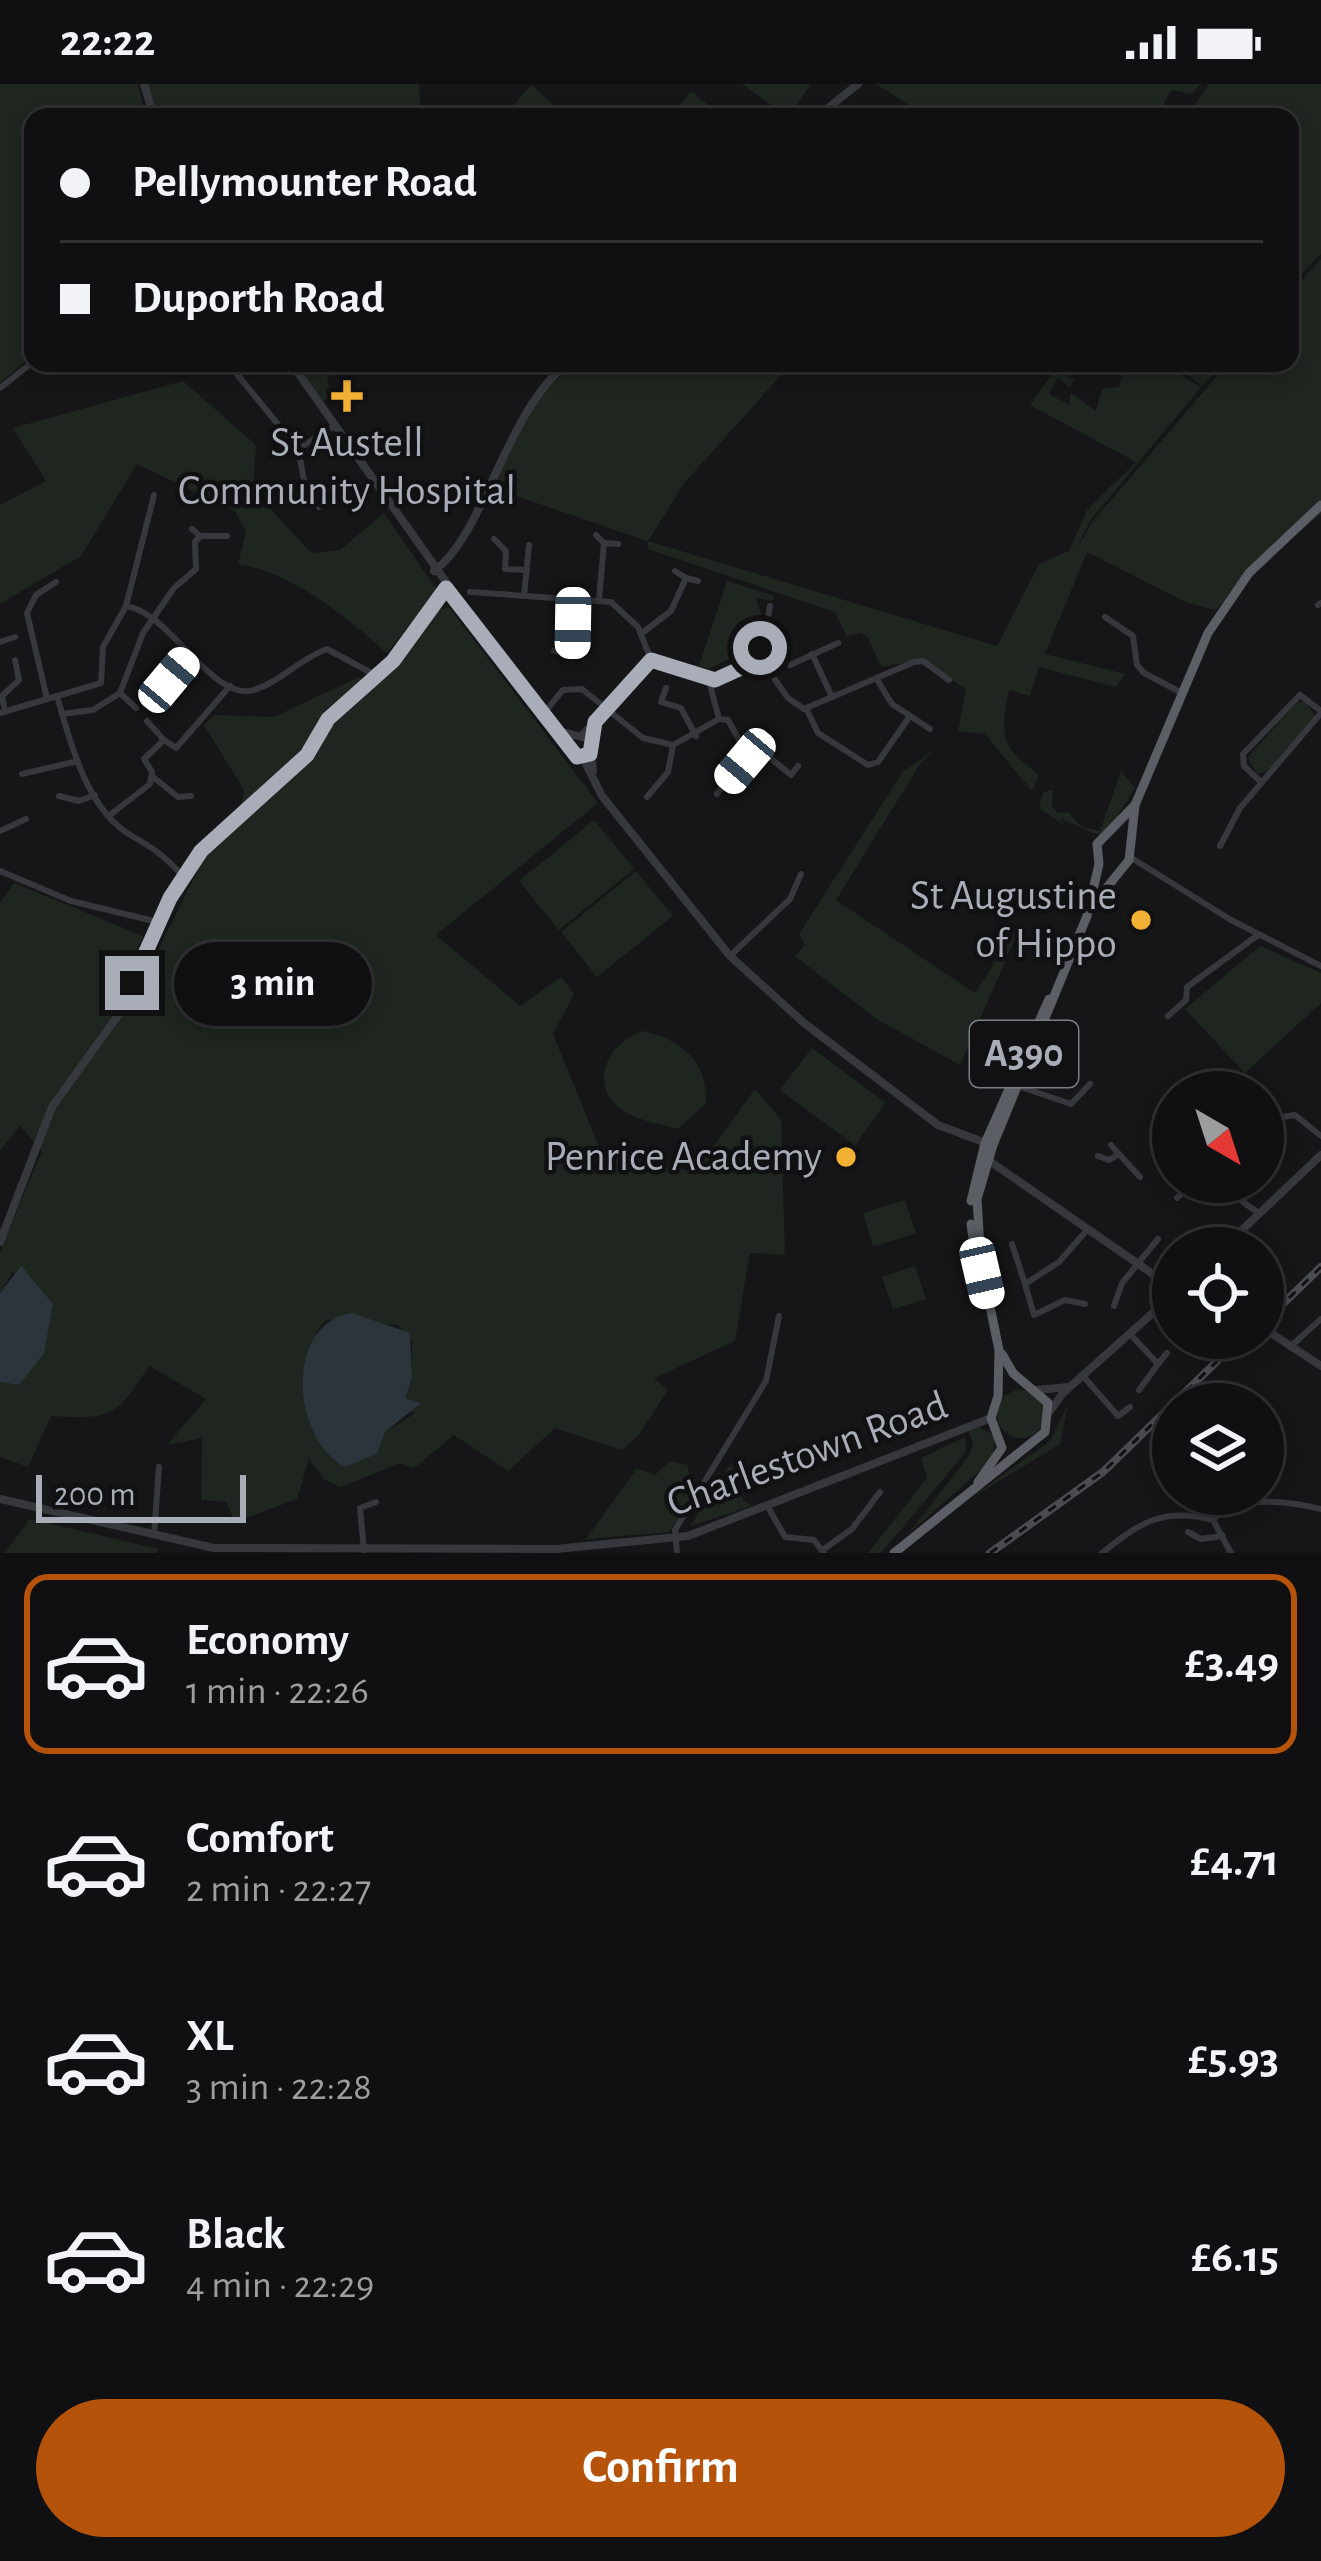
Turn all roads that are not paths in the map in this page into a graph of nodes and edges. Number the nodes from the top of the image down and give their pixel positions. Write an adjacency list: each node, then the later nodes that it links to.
1 (858, 84): 2 (street)
2 (828, 108)
3 (24, 369): 7 (street)
4 (235, 372): 9 (street)
5 (297, 372): 8 (street)
6 (561, 372): 22 (street)
7 (0, 388)
8 (334, 426): 9 (street); 22 (street)
9 (298, 449): 12 (street)
10 (154, 495): 32 (street)
11 (1321, 505): 57 (highway, A390)
12 (319, 507)
13 (192, 530): 15 (street)
14 (596, 535): 18 (street)
15 (200, 536): 16 (street); 35 (street)
16 (227, 536)
17 (494, 539): 21 (street)
18 (604, 543): 19 (street); 31 (street)
19 (618, 544)
20 (529, 545): 21 (street)
21 (527, 570): 29 (street)
22 (434, 571): 27 (street)
23 (675, 571): 24 (street)
24 (686, 578): 25 (street); 36 (street)
25 (698, 581)
26 (56, 582): 60 (street)
27 (446, 588): 49 (street); 73 (street)
28 (470, 592): 29 (street)
29 (524, 596): 30 (street)
30 (574, 598): 31 (street); 41 (street)
31 (598, 599): 36 (street)
32 (126, 606): 35 (street); 58 (street)
33 (770, 606): 45 (street)
34 (1105, 617): 57 (street)
35 (152, 619): 42 (street); 56 (street)
36 (642, 633): 47 (street)
37 (15, 637): 38 (street)
38 (0, 642)
39 (838, 643): 44 (street)
40 (554, 651): 41 (street)
41 (572, 652): 43 (street)
42 (190, 653): 53 (street); 54 (street)
43 (582, 653)
44 (812, 655): 48 (street); 59 (street)
45 (761, 659): 50 (street); 64 (street)
46 (15, 660): 65 (street)
47 (651, 660): 50 (street); 61 (street)
48 (790, 665)
49 (377, 676): 54 (street); 105 (street)
50 (708, 677): 69 (street)
51 (876, 678): 52 (street); 59 (street); 68 (street)
52 (950, 680)
53 (152, 686)
54 (230, 686): 76 (street)
55 (665, 688): 75 (street)
56 (120, 693): 62 (street); 67 (street)
57 (1182, 693): 93 (highway, A390)
58 (57, 696): 60 (street); 67 (street)
59 (832, 697): 64 (street)
60 (46, 700): 65 (street)
61 (607, 706): 63 (street); 71 (street); 78 (street)
62 (136, 708)
63 (548, 708)
64 (806, 708): 68 (street)
65 (2, 712)
66 (1321, 712): 87 (street); 87 (street)
67 (62, 714): 82 (street)
68 (910, 716): 72 (street)
69 (719, 719): 75 (street); 80 (street)
70 (147, 721): 76 (street)
71 (595, 722): 74 (street); 77 (street)
72 (930, 729)
73 (557, 730): 74 (street); 79 (street)
74 (579, 736): 77 (street); 79 (street)
75 (696, 736): 78 (street)
76 (164, 740): 85 (street)
77 (591, 744): 81 (street); 86 (street)
78 (673, 746): 92 (street)
79 (570, 748): 81 (street)
80 (747, 754): 83 (street); 88 (street)
81 (577, 757): 86 (street)
82 (79, 761): 84 (street); 89 (street)
83 (798, 766)
84 (22, 774)
85 (153, 777): 91 (street); 94 (street)
86 (594, 778): 109 (street)
87 (1262, 783): 99 (street)
88 (717, 794)
89 (95, 795): 90 (street); 94 (street)
90 (59, 796)
91 (190, 796)
92 (646, 797)
93 (1136, 806): 97 (highway, A390); 98 (highway, A390)
94 (110, 815): 105 (street)
95 (26, 819): 96 (street)
96 (0, 831)
97 (1112, 834): 98 (highway); 101 (highway, A390)
98 (1129, 844): 100 (highway, A390)
99 (1220, 846)
100 (1130, 857): 102 (highway, A390); 108 (street)
101 (1099, 864): 102 (highway); 106 (highway, A390)
102 (1117, 870): 106 (highway, A390)
103 (0, 871): 107 (street)
104 (801, 874): 109 (street)
105 (183, 876): 107 (street)
106 (1087, 916): 111 (highway, A390)
107 (158, 922): 128 (street)
108 (1258, 935): 110 (street); 112 (street)
109 (730, 956): 117 (street)
110 (1321, 966)
111 (1066, 967): 114 (highway, A390); 117 (highway, A390)
112 (1168, 1016)
113 (1090, 1084): 114 (street)
114 (1018, 1086): 117 (highway, A390)
115 (1284, 1118): 116 (street)
116 (1321, 1136)
117 (989, 1144): 122 (highway, A390); 139 (highway, A390)
118 (1111, 1145): 119 (street)
119 (1119, 1154): 120 (street); 123 (street)
120 (1098, 1156)
121 (1321, 1156): 125 (street)
122 (988, 1160): 127 (street); 139 (highway, A390)
123 (1140, 1177)
124 (1238, 1203): 125 (street)
125 (1260, 1214): 126 (street)
126 (1246, 1227)
127 (1087, 1230): 131 (street); 133 (street)
128 (0, 1242)
129 (1012, 1244): 133 (street)
130 (1152, 1246): 131 (street)
131 (1135, 1264): 132 (street); 135 (street)
132 (1152, 1276)
133 (1025, 1284): 134 (street)
134 (1085, 1304)
135 (1114, 1306)
136 (1152, 1312): 140 (street)
137 (779, 1316): 170 (street)
138 (1321, 1319): 142 (street)
139 (994, 1329): 143 (highway, A390)
140 (1130, 1334): 145 (street); 147 (street)
141 (1284, 1342): 142 (street)
142 (1290, 1347): 146 (street)
143 (999, 1350): 149 (highway, A390); 151 (highway, A390)
144 (1162, 1359): 145 (street)
145 (1158, 1364): 150 (street)
146 (1321, 1366)
147 (1084, 1378): 148 (street); 152 (street)
148 (1070, 1387): 149 (street); 153 (street)
149 (1035, 1389): 151 (highway); 153 (highway, A390)
150 (1138, 1390)
151 (998, 1396): 154 (highway, A390)
152 (1130, 1407)
153 (1050, 1411): 156 (highway)
154 (991, 1418): 155 (highway); 163 (street, Charlestown Road)
155 (1001, 1437): 156 (highway); 158 (highway)
156 (1034, 1441): 158 (highway)
157 (159, 1467): 169 (street)
158 (978, 1482): 179 (highway)
159 (880, 1492): 174 (street)
160 (0, 1499): 169 (street, Charlestown Road)
161 (376, 1502): 173 (street)
162 (1284, 1504): 164 (street)
163 (768, 1507): 170 (street, Charlestown Road); 174 (street)
164 (1321, 1509)
165 (1219, 1515): 166 (street)
166 (1213, 1520): 168 (street); 180 (street)
167 (1188, 1532): 168 (street)
168 (1223, 1536): 181 (street)
169 (154, 1537): 172 (street, Charlestown Road)
170 (675, 1537): 171 (street, Charlestown Road); 178 (street)
171 (634, 1541): 175 (street, Charlestown Road); 177 (street)
172 (214, 1551): 176 (street, Charlestown Road)
173 (364, 1551): 175 (street, Charlestown Road); 176 (street, Charlestown Road)
174 (824, 1551)
175 (407, 1552)
176 (307, 1553)
177 (632, 1553)
178 (677, 1553)
179 (894, 1553)
180 (1102, 1553)
181 (1232, 1553)

